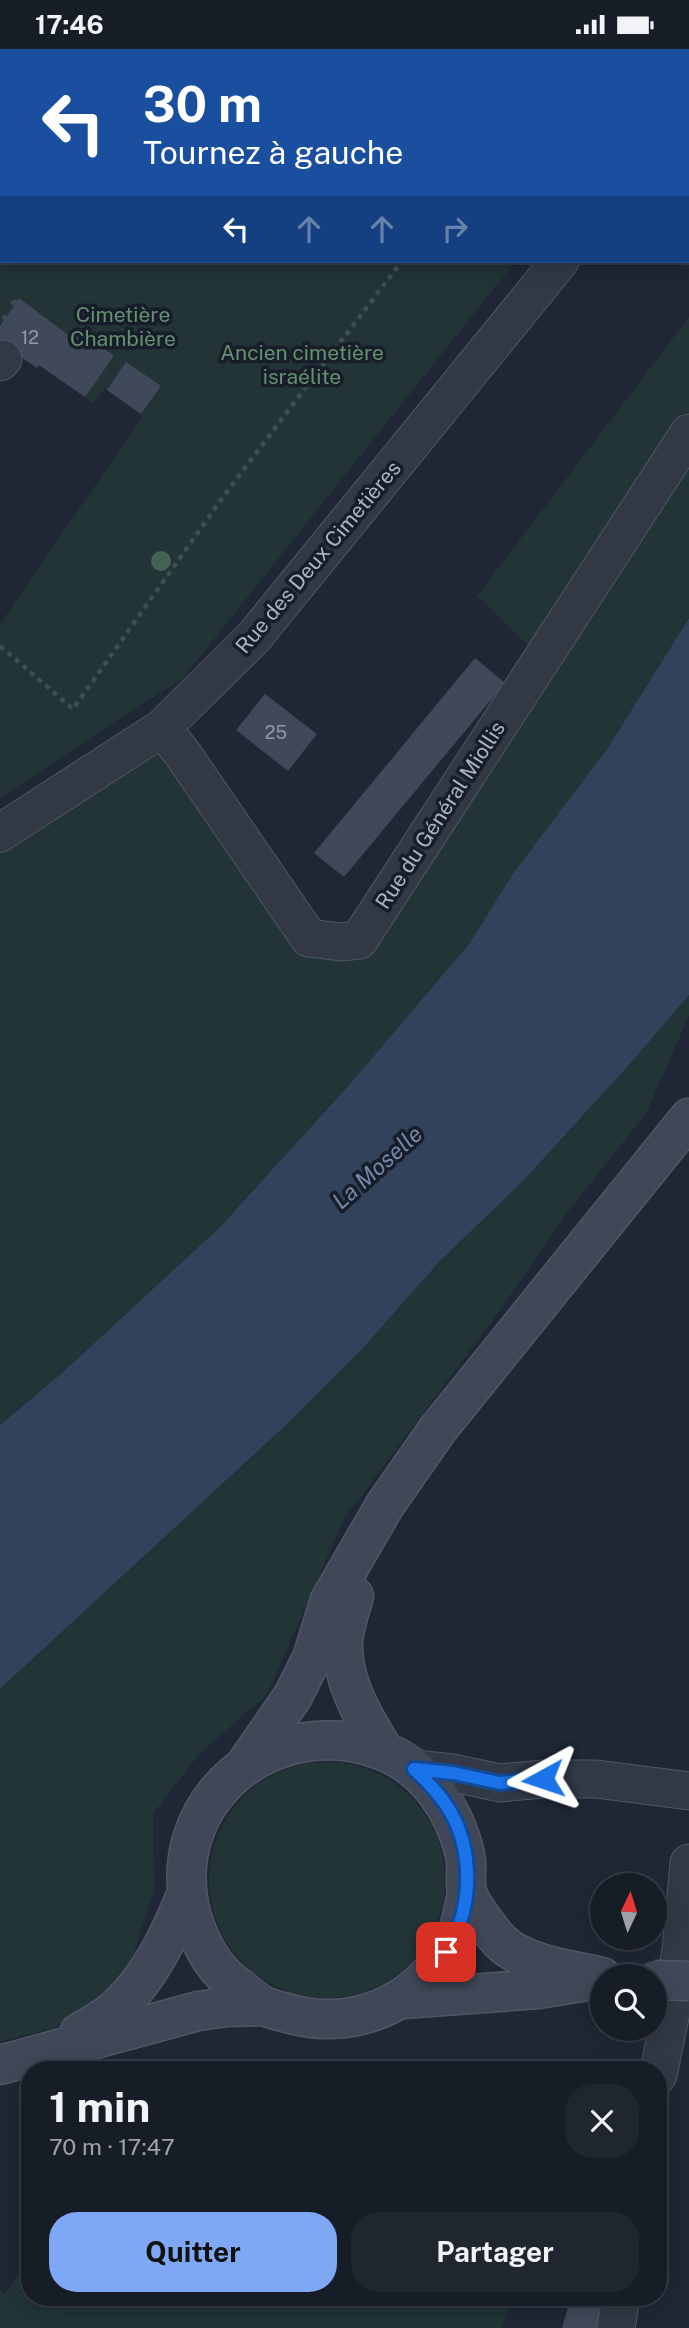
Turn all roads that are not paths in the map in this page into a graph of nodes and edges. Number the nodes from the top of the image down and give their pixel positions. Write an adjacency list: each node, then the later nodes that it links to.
1 (558, 263): 3 (street, Rue des Deux Cimetières)
2 (689, 433): 3 (street, Rue du Général Miollis)
3 (162, 728): 4 (street, Rue des Deux Cimetières)
4 (0, 833)
5 (689, 1118): 6 (main road)
6 (367, 1534): 7 (main road); 8 (main road)
7 (399, 1760): 8 (main road); 9 (street); 11 (main road)
8 (246, 1764): 12 (main road)
9 (689, 1791)
10 (689, 1864): 20 (street)
11 (467, 1893): 13 (main road); 17 (main road)
12 (186, 1895): 18 (main road); 19 (main road)
13 (590, 1975)
14 (590, 1980): 17 (main road)
15 (667, 1980): 16 (main road, bridge)
16 (689, 1981)
17 (403, 1999): 18 (main road)
18 (264, 2006): 19 (main road)
19 (53, 2050): 21 (main road)
20 (661, 2061)
21 (0, 2065)
22 (620, 2306): 23 (street)
23 (616, 2328)

